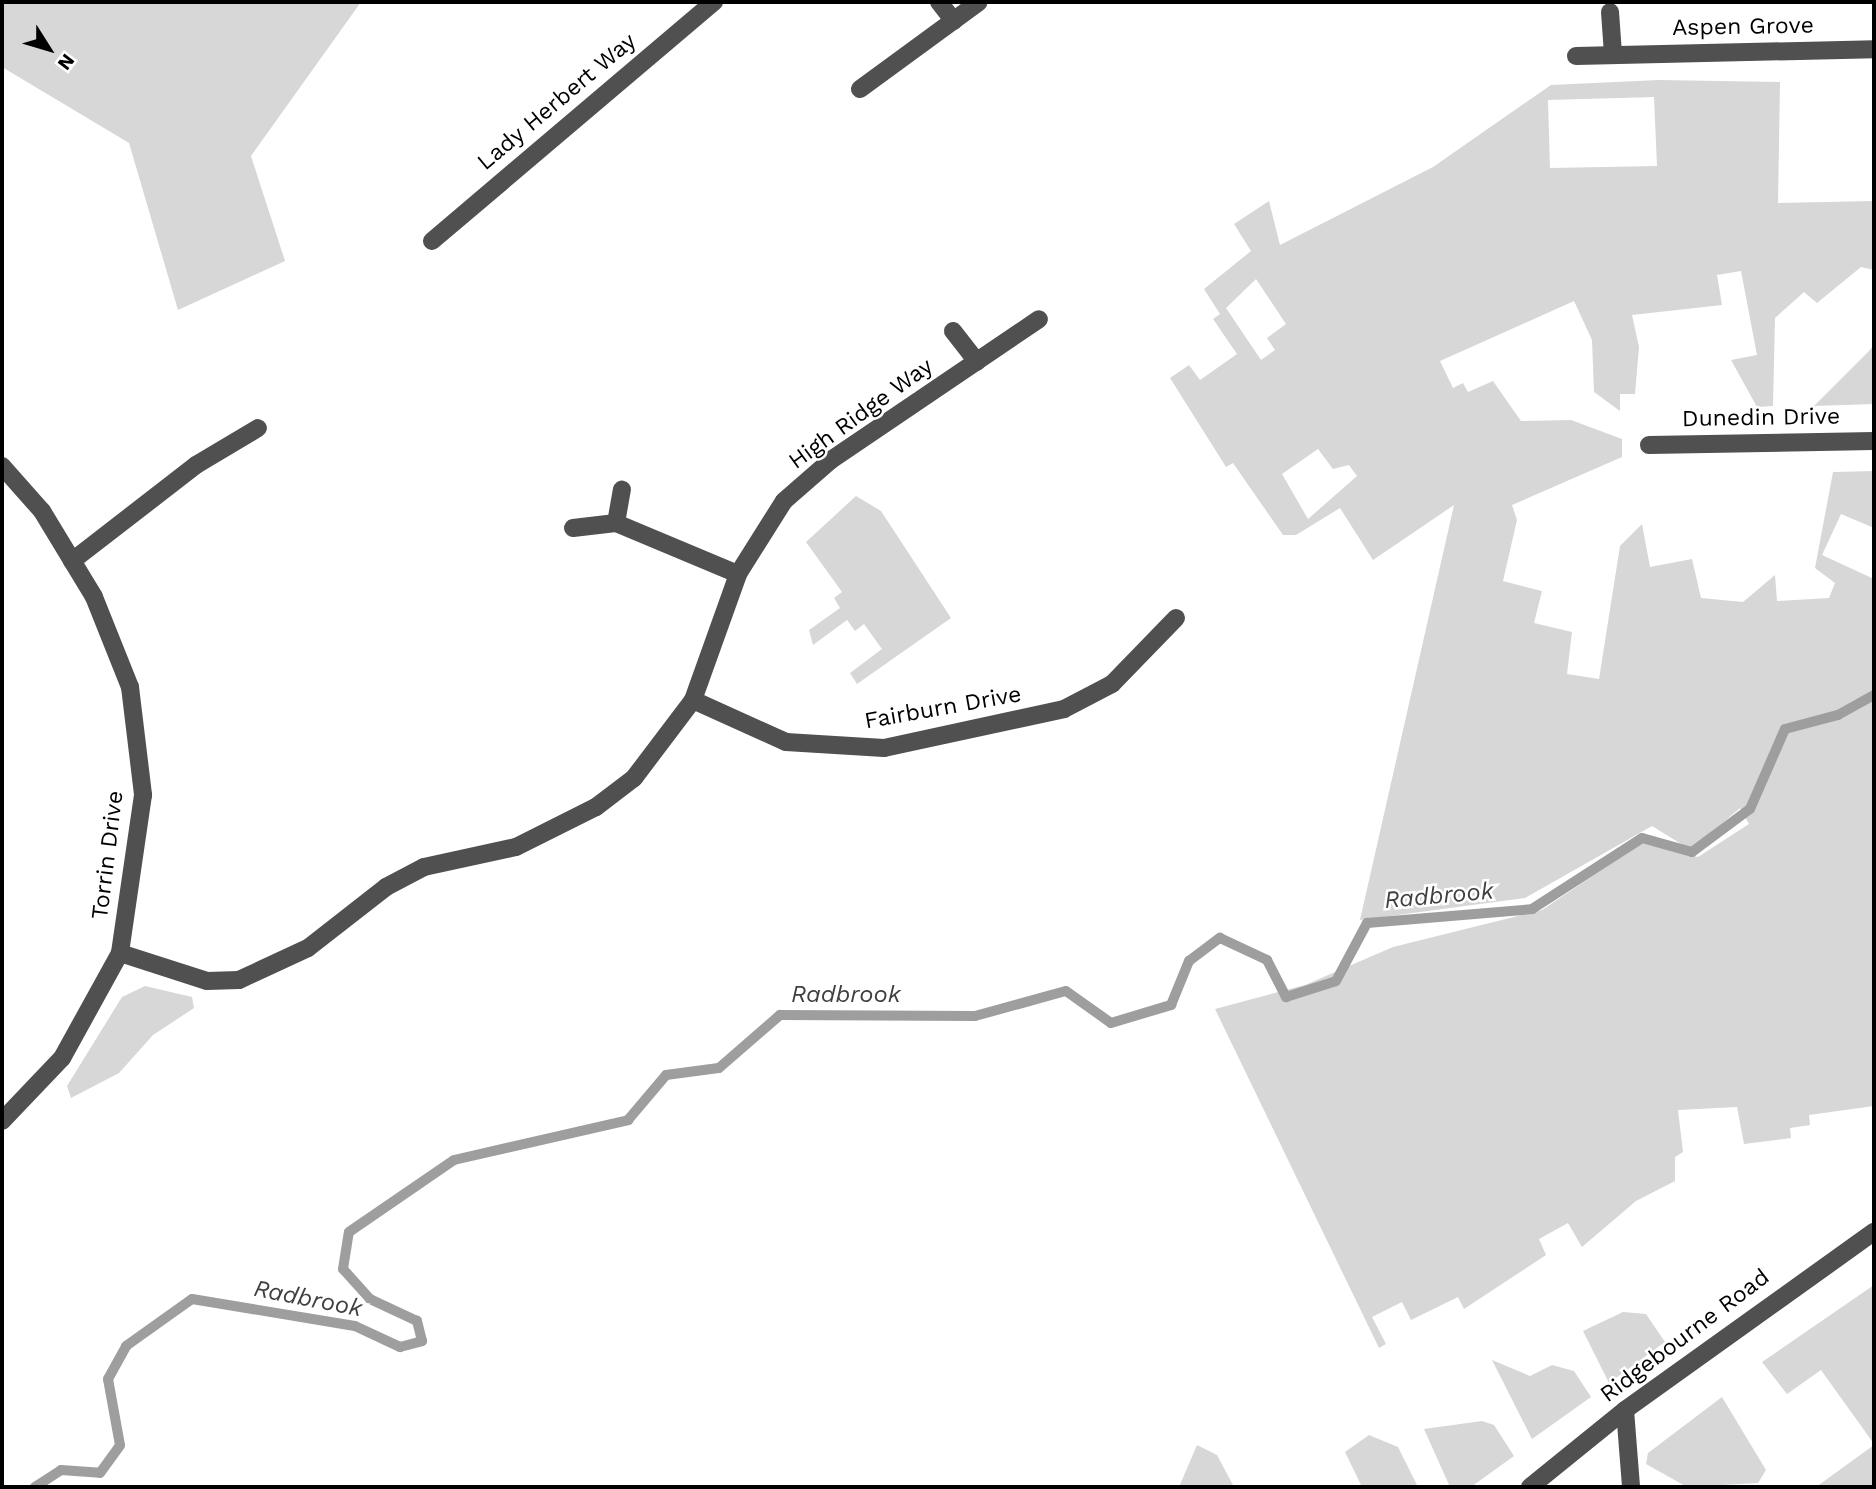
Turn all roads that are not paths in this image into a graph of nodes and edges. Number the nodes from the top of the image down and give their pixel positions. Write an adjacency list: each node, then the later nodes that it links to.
1 (713, 2): 10 (street, Lady Herbert Way)
2 (939, 2): 5 (street)
3 (979, 2): 5 (street)
4 (1611, 12): 7 (street)
5 (954, 21): 9 (street)
6 (1874, 49): 7 (street, Aspen Grove)
7 (1613, 54): 8 (street, Aspen Grove)
8 (1576, 57)
9 (860, 89)
10 (432, 240)
11 (1039, 320): 13 (street, High Ridge Way)
12 (953, 331): 13 (street)
13 (976, 362): 22 (street, High Ridge Way)
14 (258, 428): 21 (street)
15 (1874, 441): 16 (street, Dunedin Drive)
16 (1649, 444)
17 (2, 466): 21 (street, Torrin Drive)
18 (622, 490): 19 (street)
19 (616, 523): 20 (street); 22 (street)
20 (573, 528)
21 (72, 561): 25 (street, Torrin Drive)
22 (738, 574): 24 (street, High Ridge Way)
23 (1176, 618): 24 (street, Fairburn Drive)
24 (693, 700): 25 (street, High Ridge Way)
25 (120, 953): 26 (street, Torrin Drive)
26 (2, 1121)
27 (1874, 1232): 28 (street, Ridgebourne Road)
28 (1625, 1410): 29 (street, Ridgebourne Road); 30 (street)
29 (1530, 1487)
30 (1631, 1487)

